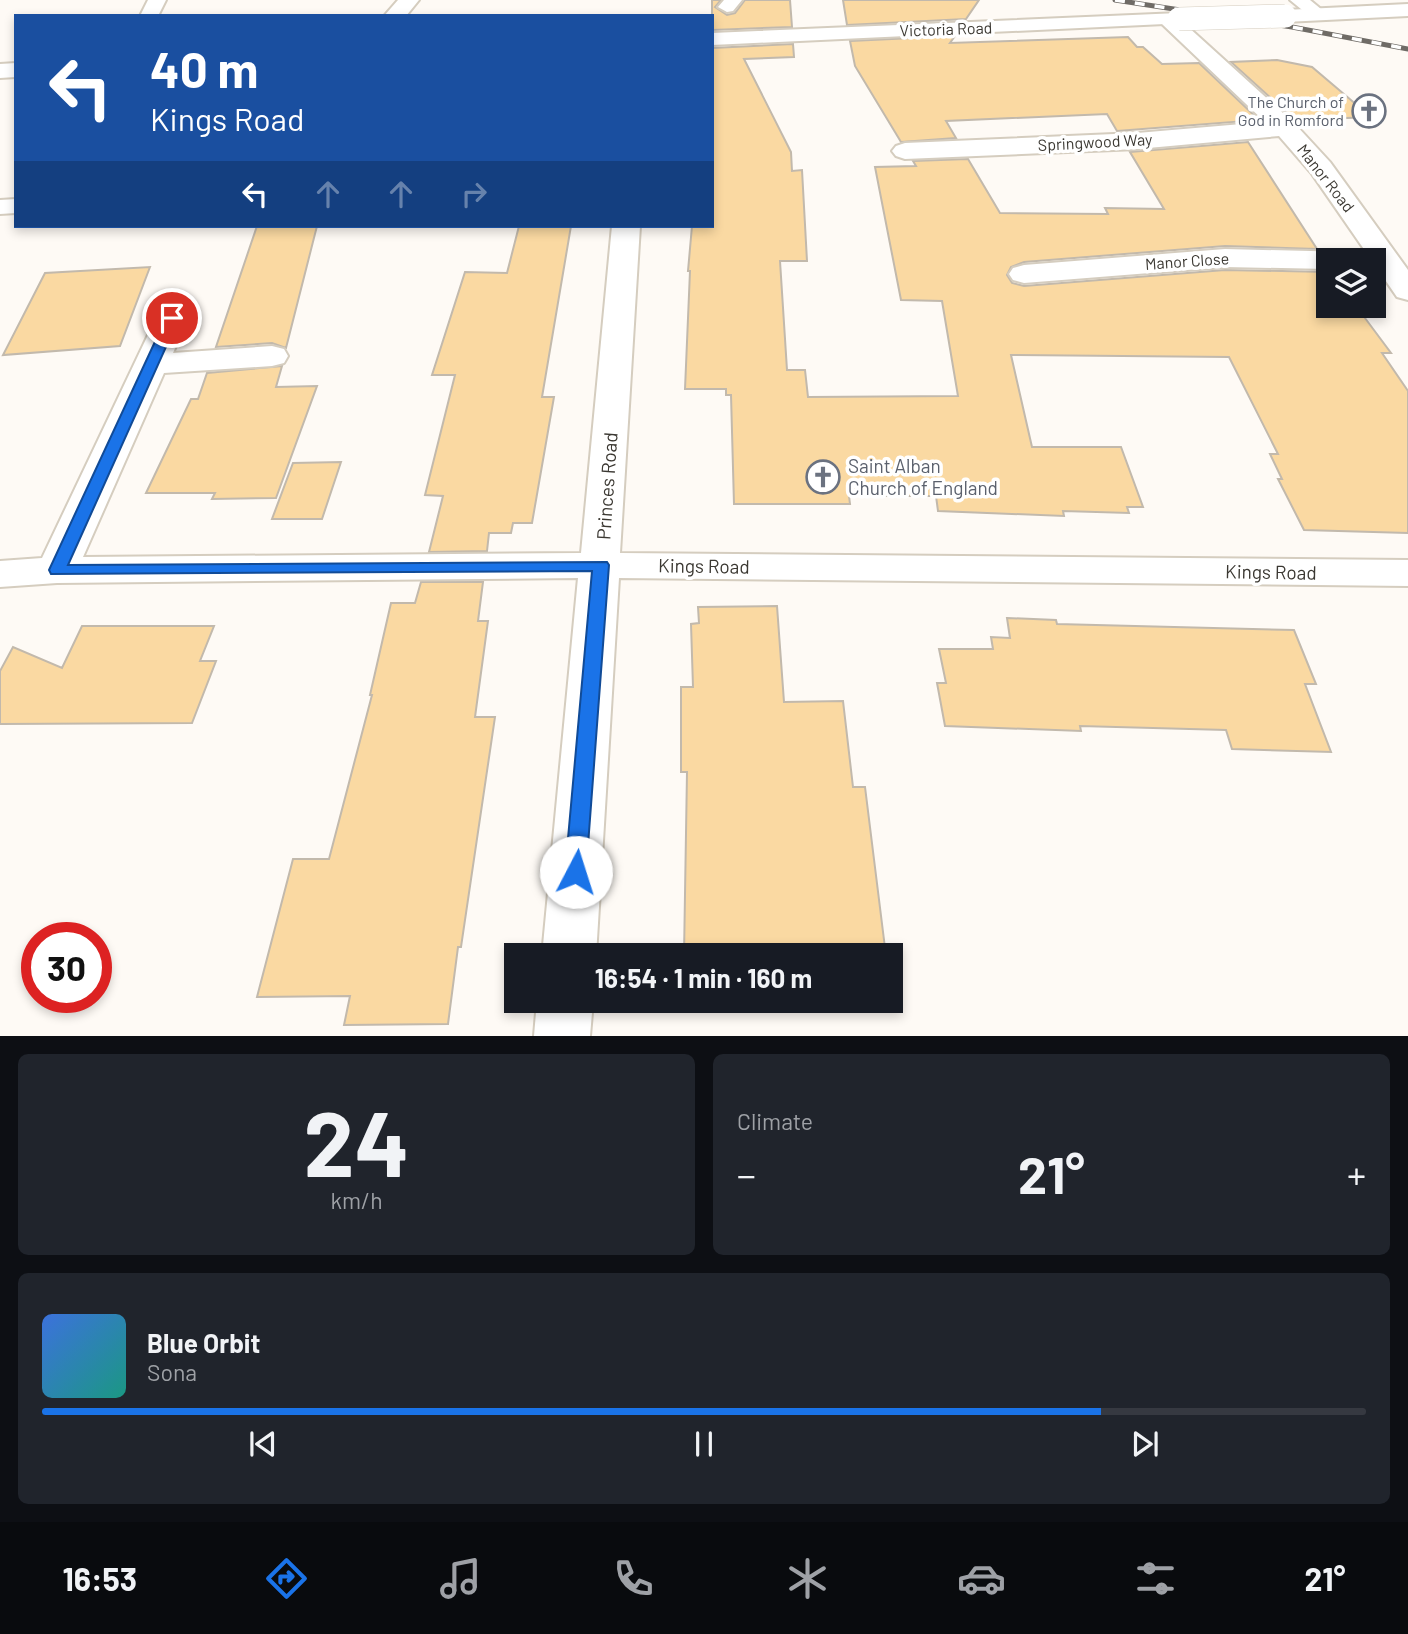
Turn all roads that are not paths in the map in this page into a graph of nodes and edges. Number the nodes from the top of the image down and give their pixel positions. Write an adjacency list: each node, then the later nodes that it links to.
1 (409, 0): 4 (street)
2 (1299, 0): 5 (lane)
3 (1408, 9): 5 (street, Victoria Road)
4 (396, 14)
5 (1318, 14): 6 (street, Victoria Road, bridge)
6 (1174, 20): 7 (street, Victoria Road); 8 (street, Manor Road)
7 (714, 38)
8 (1285, 128): 9 (street, Springwood Way); 11 (street, Manor Road)
9 (905, 151)
10 (626, 228): 19 (street, Princes Road)
11 (1373, 248)
12 (1316, 260): 14 (street, Manor Close)
13 (1386, 267): 15 (street, Manor Road)
14 (1024, 274)
15 (1408, 291)
16 (172, 318): 18 (street)
17 (272, 356): 18 (street)
18 (149, 364): 20 (street)
19 (601, 565): 20 (street, Kings Road); 21 (street, Kings Road); 23 (street, Princes Road)
20 (57, 570): 22 (street, Kings Road)
21 (1408, 573)
22 (0, 574)
23 (570, 943)
24 (564, 1013): 25 (street)
25 (562, 1035)

